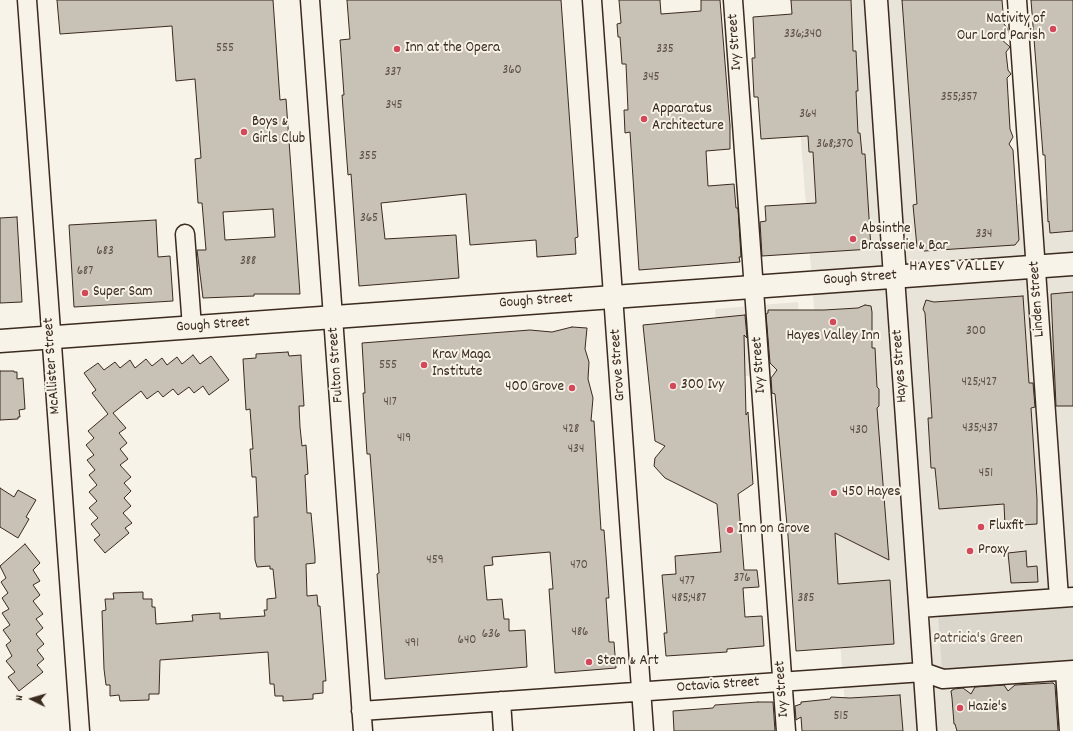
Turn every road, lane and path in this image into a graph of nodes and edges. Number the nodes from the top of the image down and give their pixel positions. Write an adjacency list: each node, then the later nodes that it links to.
1 (27, 0): 15 (street, McAllister Street)
2 (310, 0): 13 (street, Fulton Street)
3 (592, 0): 12 (street, Grove Street)
4 (733, 0): 11 (street, Ivy Street)
5 (876, 0): 10 (main road, Hayes Street)
6 (1017, 0): 9 (street, Linden Street)
7 (185, 234): 14 (street)
8 (1073, 264): 9 (main road, Gough Street)
9 (1036, 267): 10 (main road, Gough Street); 17 (street, Linden Street)
10 (895, 277): 11 (main road, Gough Street); 18 (street, Hayes Street)
11 (754, 287): 12 (main road, Gough Street); 21 (street, Ivy Street)
12 (614, 297): 13 (main road, Gough Street); 22 (street, Grove Street)
13 (333, 317): 14 (main road, Gough Street); 24 (street, Fulton Street)
14 (192, 327): 15 (main road, Gough Street)
15 (51, 338): 16 (main road, Gough Street); 25 (street, McAllister Street)
16 (0, 341)
17 (1066, 598): 18 (street)
18 (919, 608): 20 (street, Hayes Street)
19 (1069, 670): 20 (street, Octavia Street); 31 (street)
20 (923, 672): 21 (street, Octavia Street); 30 (street, Hayes Street)
21 (782, 682): 22 (street, Octavia Street); 29 (street, Ivy Street)
22 (642, 691): 23 (street, Octavia Street); 28 (street, Grove Street)
23 (501, 701): 24 (street, Octavia Street); 27 (street)
24 (361, 711): 26 (street, Fulton Street)
25 (80, 731)
26 (363, 731)
27 (503, 731)
28 (644, 731)
29 (786, 731)
30 (927, 731)
31 (1069, 731)

